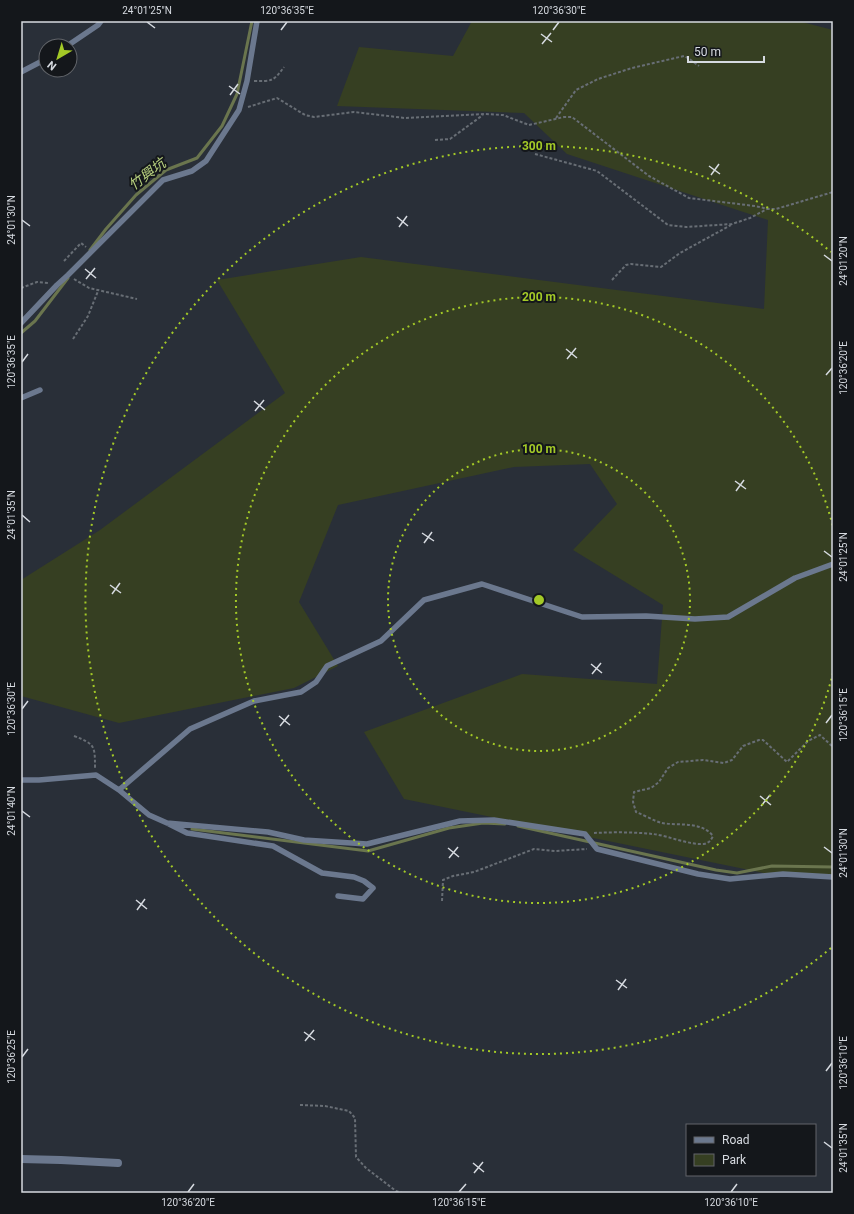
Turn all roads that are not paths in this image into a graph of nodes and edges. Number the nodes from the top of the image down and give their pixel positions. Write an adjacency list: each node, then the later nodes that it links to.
1 (101, 21): 3 (lane)
2 (257, 21): 6 (lane)
3 (78, 39)
4 (38, 63): 5 (lane)
5 (21, 72)
6 (21, 323)
7 (40, 390): 8 (lane)
8 (21, 398)
9 (833, 564): 11 (lane)
10 (21, 780): 11 (lane)
11 (120, 790): 12 (lane)
12 (167, 823): 13 (lane); 14 (lane)
13 (833, 877)
14 (338, 896)
15 (21, 1159): 16 (street)
16 (118, 1163)

